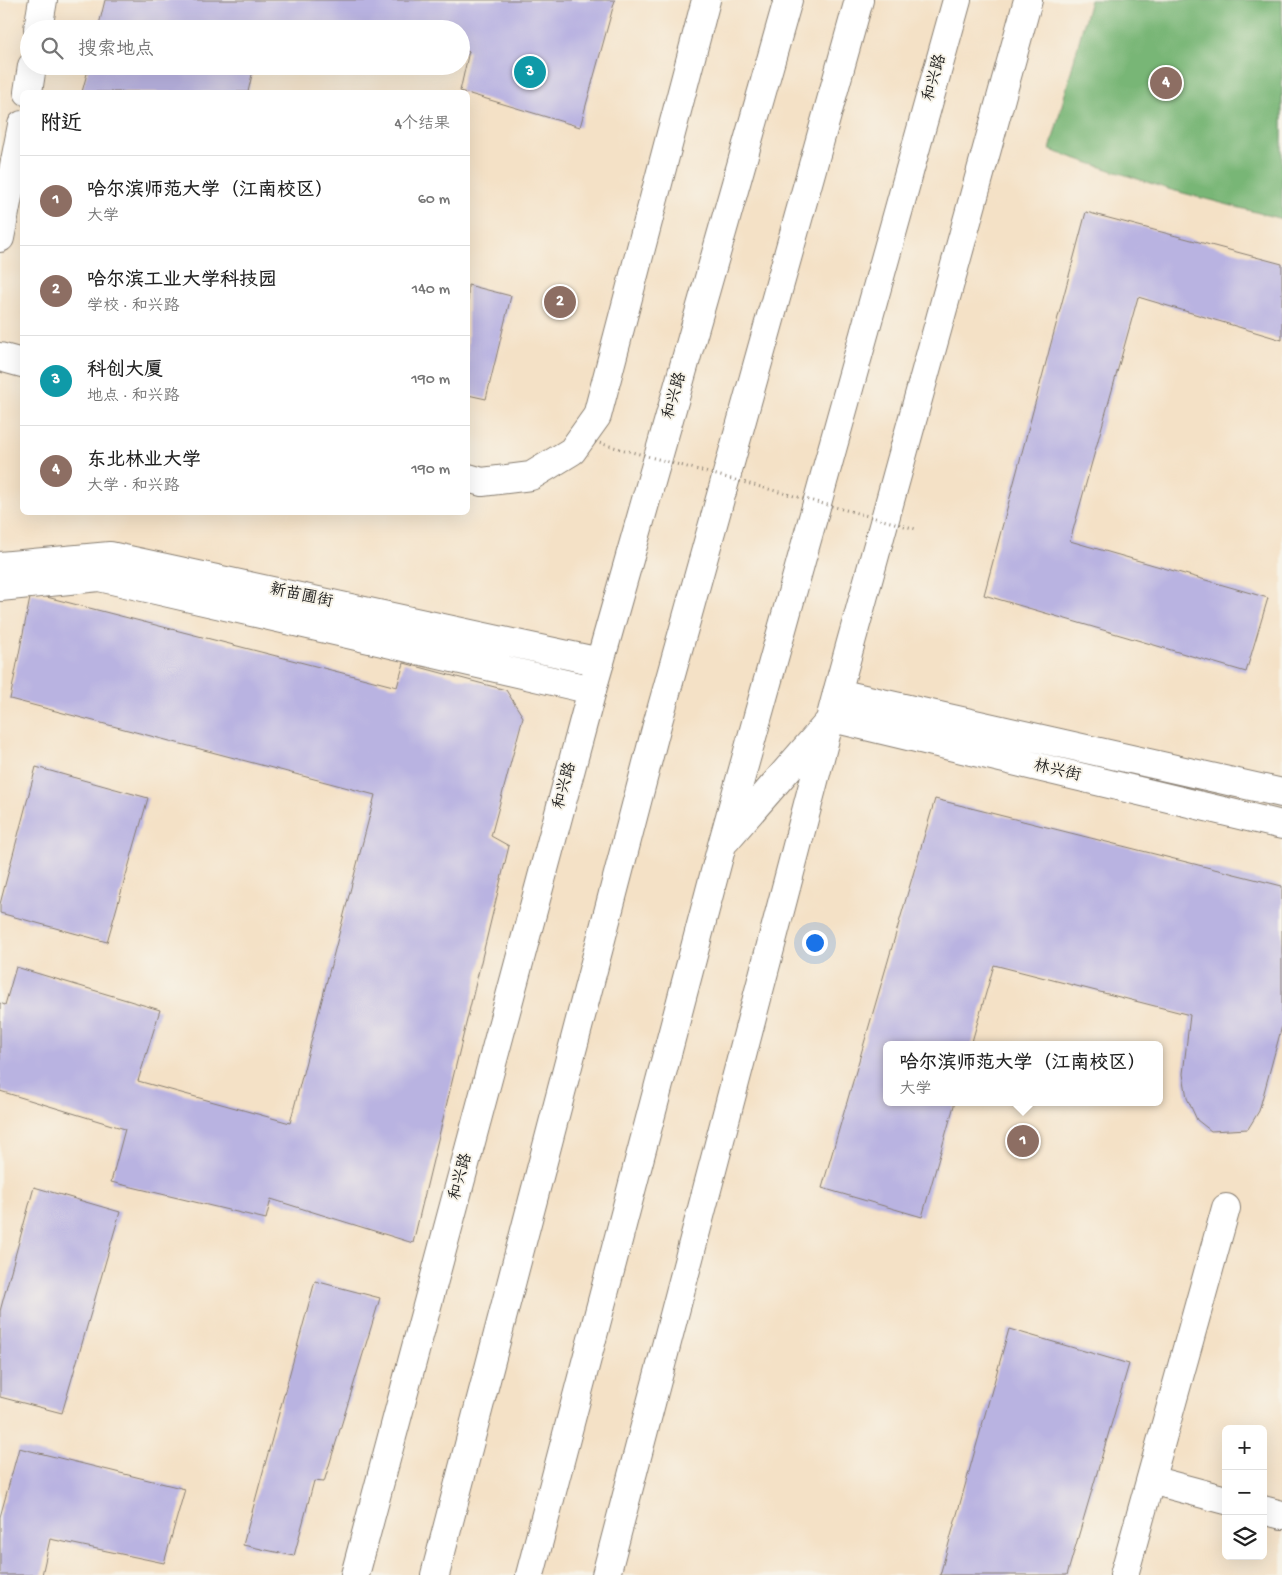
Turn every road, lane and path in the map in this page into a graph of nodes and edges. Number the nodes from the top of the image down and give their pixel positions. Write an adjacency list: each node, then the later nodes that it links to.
1 (43, 0): 7 (main road)
2 (706, 0): 15 (main road)
3 (788, 0): 19 (main road, 和兴路)
4 (859, 0): 31 (main road)
5 (1028, 0): 21 (main road)
6 (958, 5): 24 (main road, 和兴路)
7 (40, 20)
8 (31, 75): 9 (main road)
9 (28, 90)
10 (20, 135): 11 (main road)
11 (0, 238)
12 (0, 357): 13 (main road)
13 (20, 362)
14 (595, 442): 16 (path, bridge)
15 (470, 479)
16 (916, 528)
17 (0, 566): 19 (main road, 新苗圃街)
18 (0, 587): 20 (main road, 新苗圃街)
19 (600, 662): 20 (main road, 和兴路)
20 (592, 690): 30 (main road, 和兴路)
21 (835, 706): 22 (main road, 林兴街); 23 (main road, 林兴街); 24 (main road); 33 (main road)
22 (1282, 793)
23 (1282, 825)
24 (722, 845): 32 (main road, 和兴路)
25 (1226, 1208): 26 (main road)
26 (1151, 1480): 27 (main road); 34 (main road)
27 (1222, 1499)
28 (1267, 1511): 29 (main road)
29 (1282, 1515)
30 (355, 1575)
31 (435, 1575)
32 (530, 1575)
33 (606, 1575)
34 (1124, 1575)

